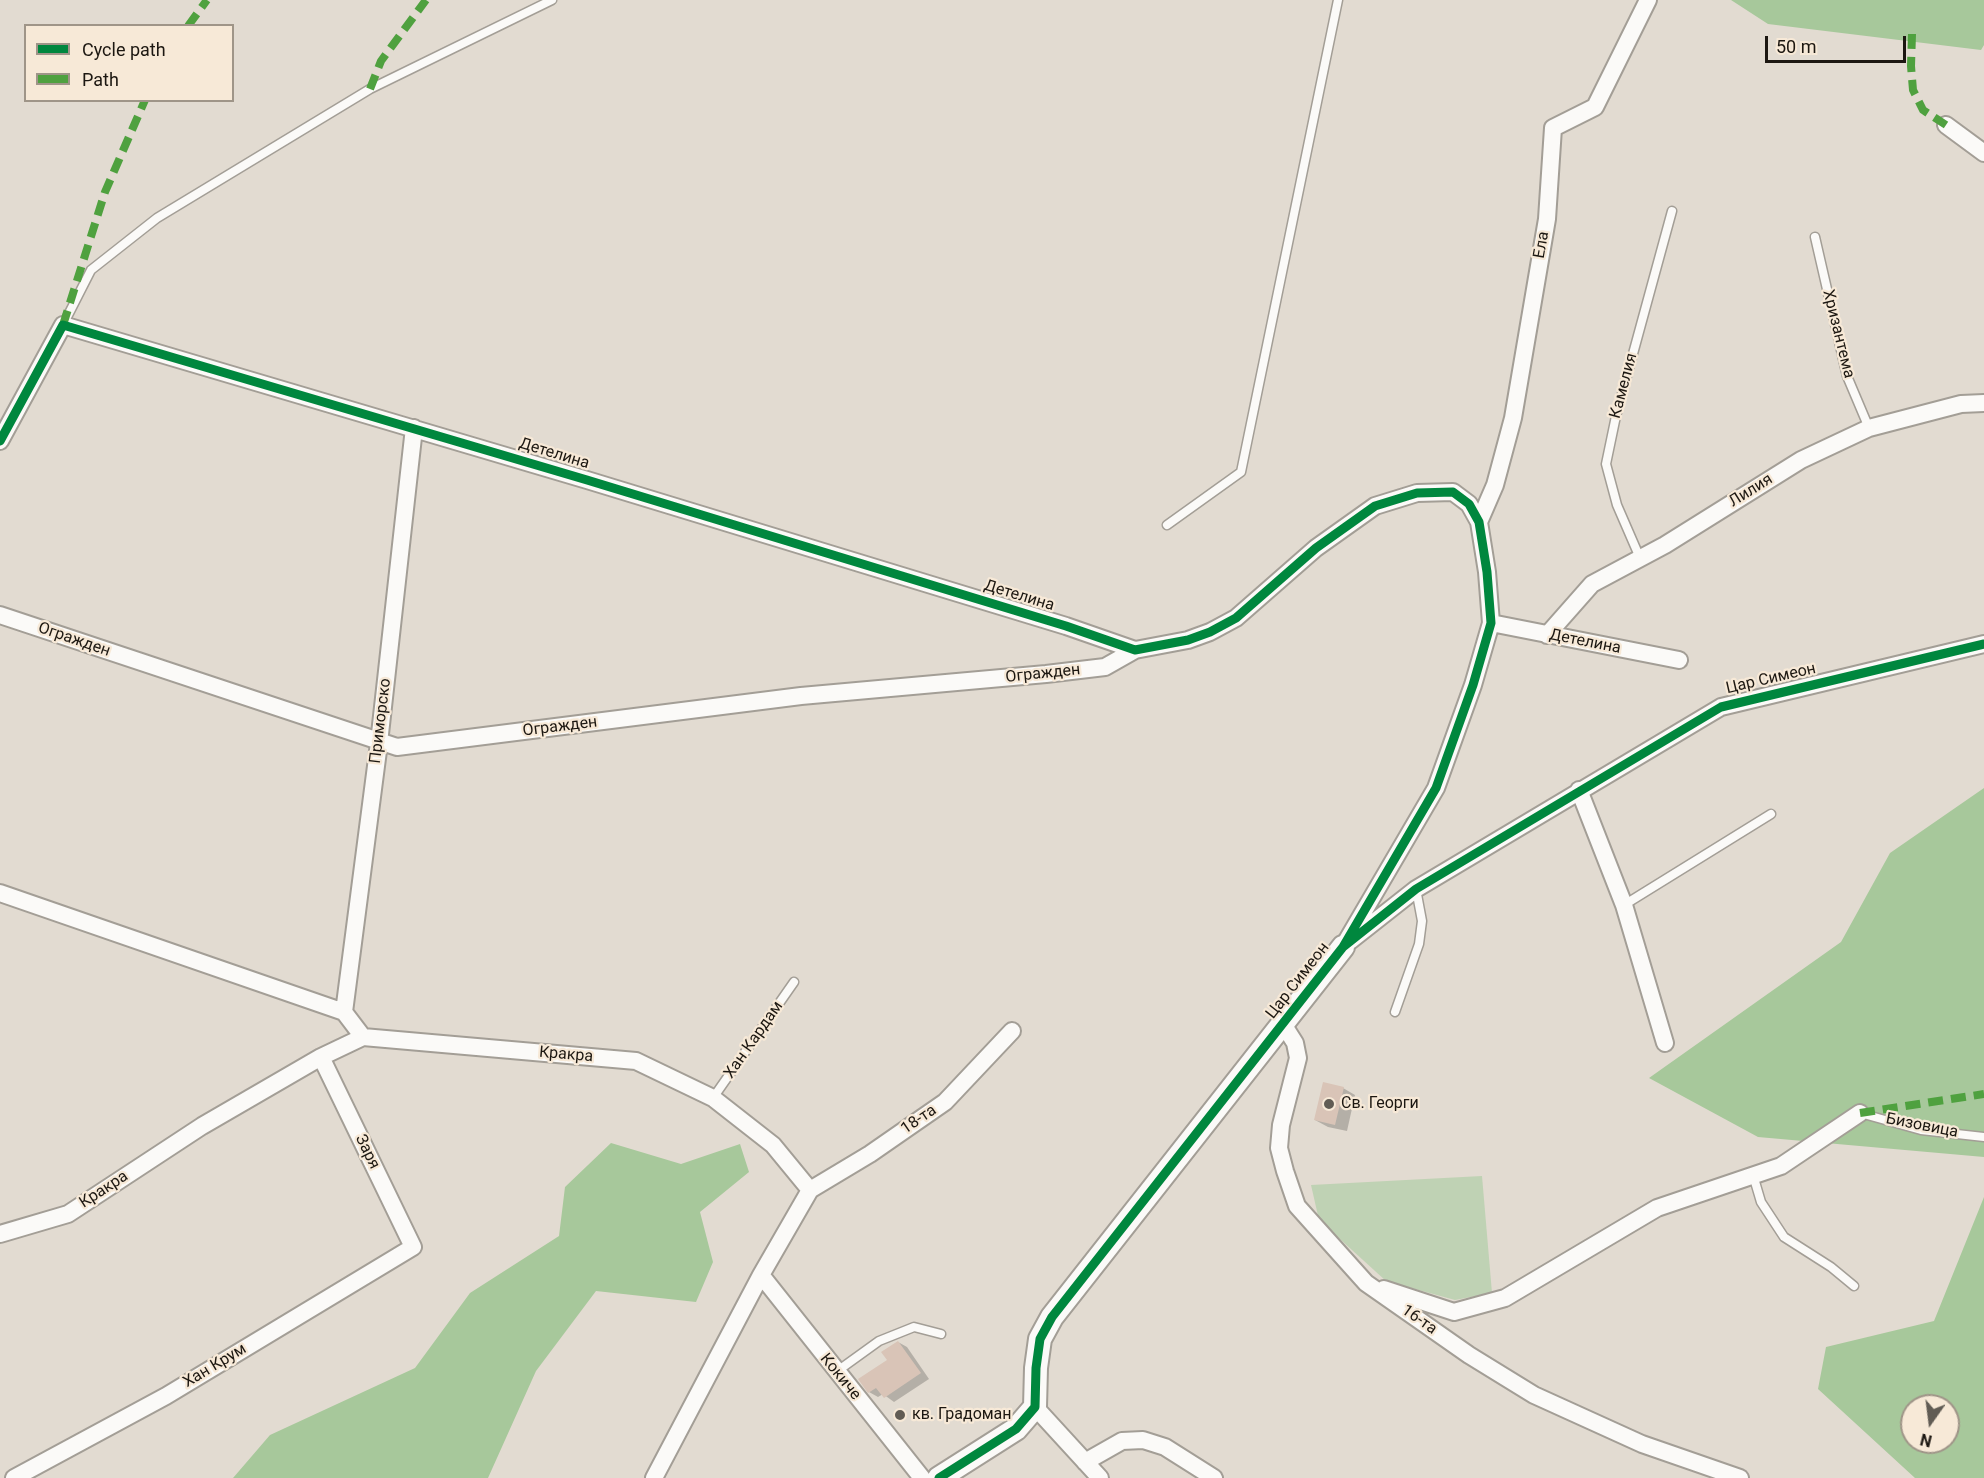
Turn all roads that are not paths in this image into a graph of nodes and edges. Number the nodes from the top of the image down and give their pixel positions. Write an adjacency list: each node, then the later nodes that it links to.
1 (552, 0): 8 (lane)
2 (1338, 0): 14 (lane)
3 (1648, 0): 13 (street, Ела)
4 (1946, 125): 5 (street)
5 (1984, 153)
6 (1672, 211): 15 (lane, Камелия)
7 (1815, 237): 11 (lane, Хризантема)
8 (63, 325): 10 (street, Детелина); 12 (street)
9 (1984, 403): 11 (street, Лилия)
10 (414, 428): 20 (street, Детелина); 22 (street, Приморско)
11 (1869, 428): 15 (street, Лилия)
12 (0, 441)
13 (1479, 522): 17 (street, Детелина); 20 (street, Детелина)
14 (1167, 525)
15 (1640, 558): 18 (street, Лилия)
16 (0, 615): 22 (street, Огражден)
17 (1491, 623): 18 (street, Детелина); 28 (street, Детелина)
18 (1547, 634): 21 (street, Детелина)
19 (1984, 644): 23 (street, Цар Симеон)
20 (1135, 650): 22 (street, Огражден)
21 (1679, 660)
22 (379, 743): 30 (street, Приморско)
23 (1579, 790): 25 (street, Цар Симеон); 27 (street)
24 (1771, 814): 27 (lane)
25 (1416, 889): 28 (street, Цар Симеон); 31 (lane)
26 (0, 893): 30 (street)
27 (1624, 905): 35 (street)
28 (1343, 947): 32 (street, Цар Симеон)
29 (794, 982): 37 (lane, Хан Кардам)
30 (344, 1012): 34 (street)
31 (1395, 1012)
32 (1283, 1024): 45 (street, 16-та); 49 (street, Цар Симеон)
33 (1012, 1031): 41 (street, 18-та)
34 (363, 1037): 36 (street, Кракра); 37 (street, Кракра)
35 (1665, 1043)
36 (321, 1057): 42 (street, Кракра); 43 (street, Заря)
37 (713, 1098): 41 (street, Кракра)
38 (1860, 1113): 39 (lane, Бизовица); 40 (street)
39 (1984, 1137)
40 (1753, 1175): 45 (street); 46 (lane)
41 (810, 1190): 44 (street)
42 (0, 1234)
43 (413, 1247): 51 (street, Хан Крум)
44 (761, 1275): 48 (street, Кокиче); 52 (street)
45 (1366, 1283): 57 (street, 16-та)
46 (1854, 1286)
47 (941, 1334): 48 (lane)
48 (836, 1372): 53 (street, Кокиче)
49 (1035, 1407): 50 (street); 54 (street)
50 (1085, 1462): 55 (street); 56 (street)
51 (14, 1478)
52 (654, 1478)
53 (922, 1478)
54 (939, 1478)
55 (1100, 1478)
56 (1214, 1478)
57 (1740, 1478)

